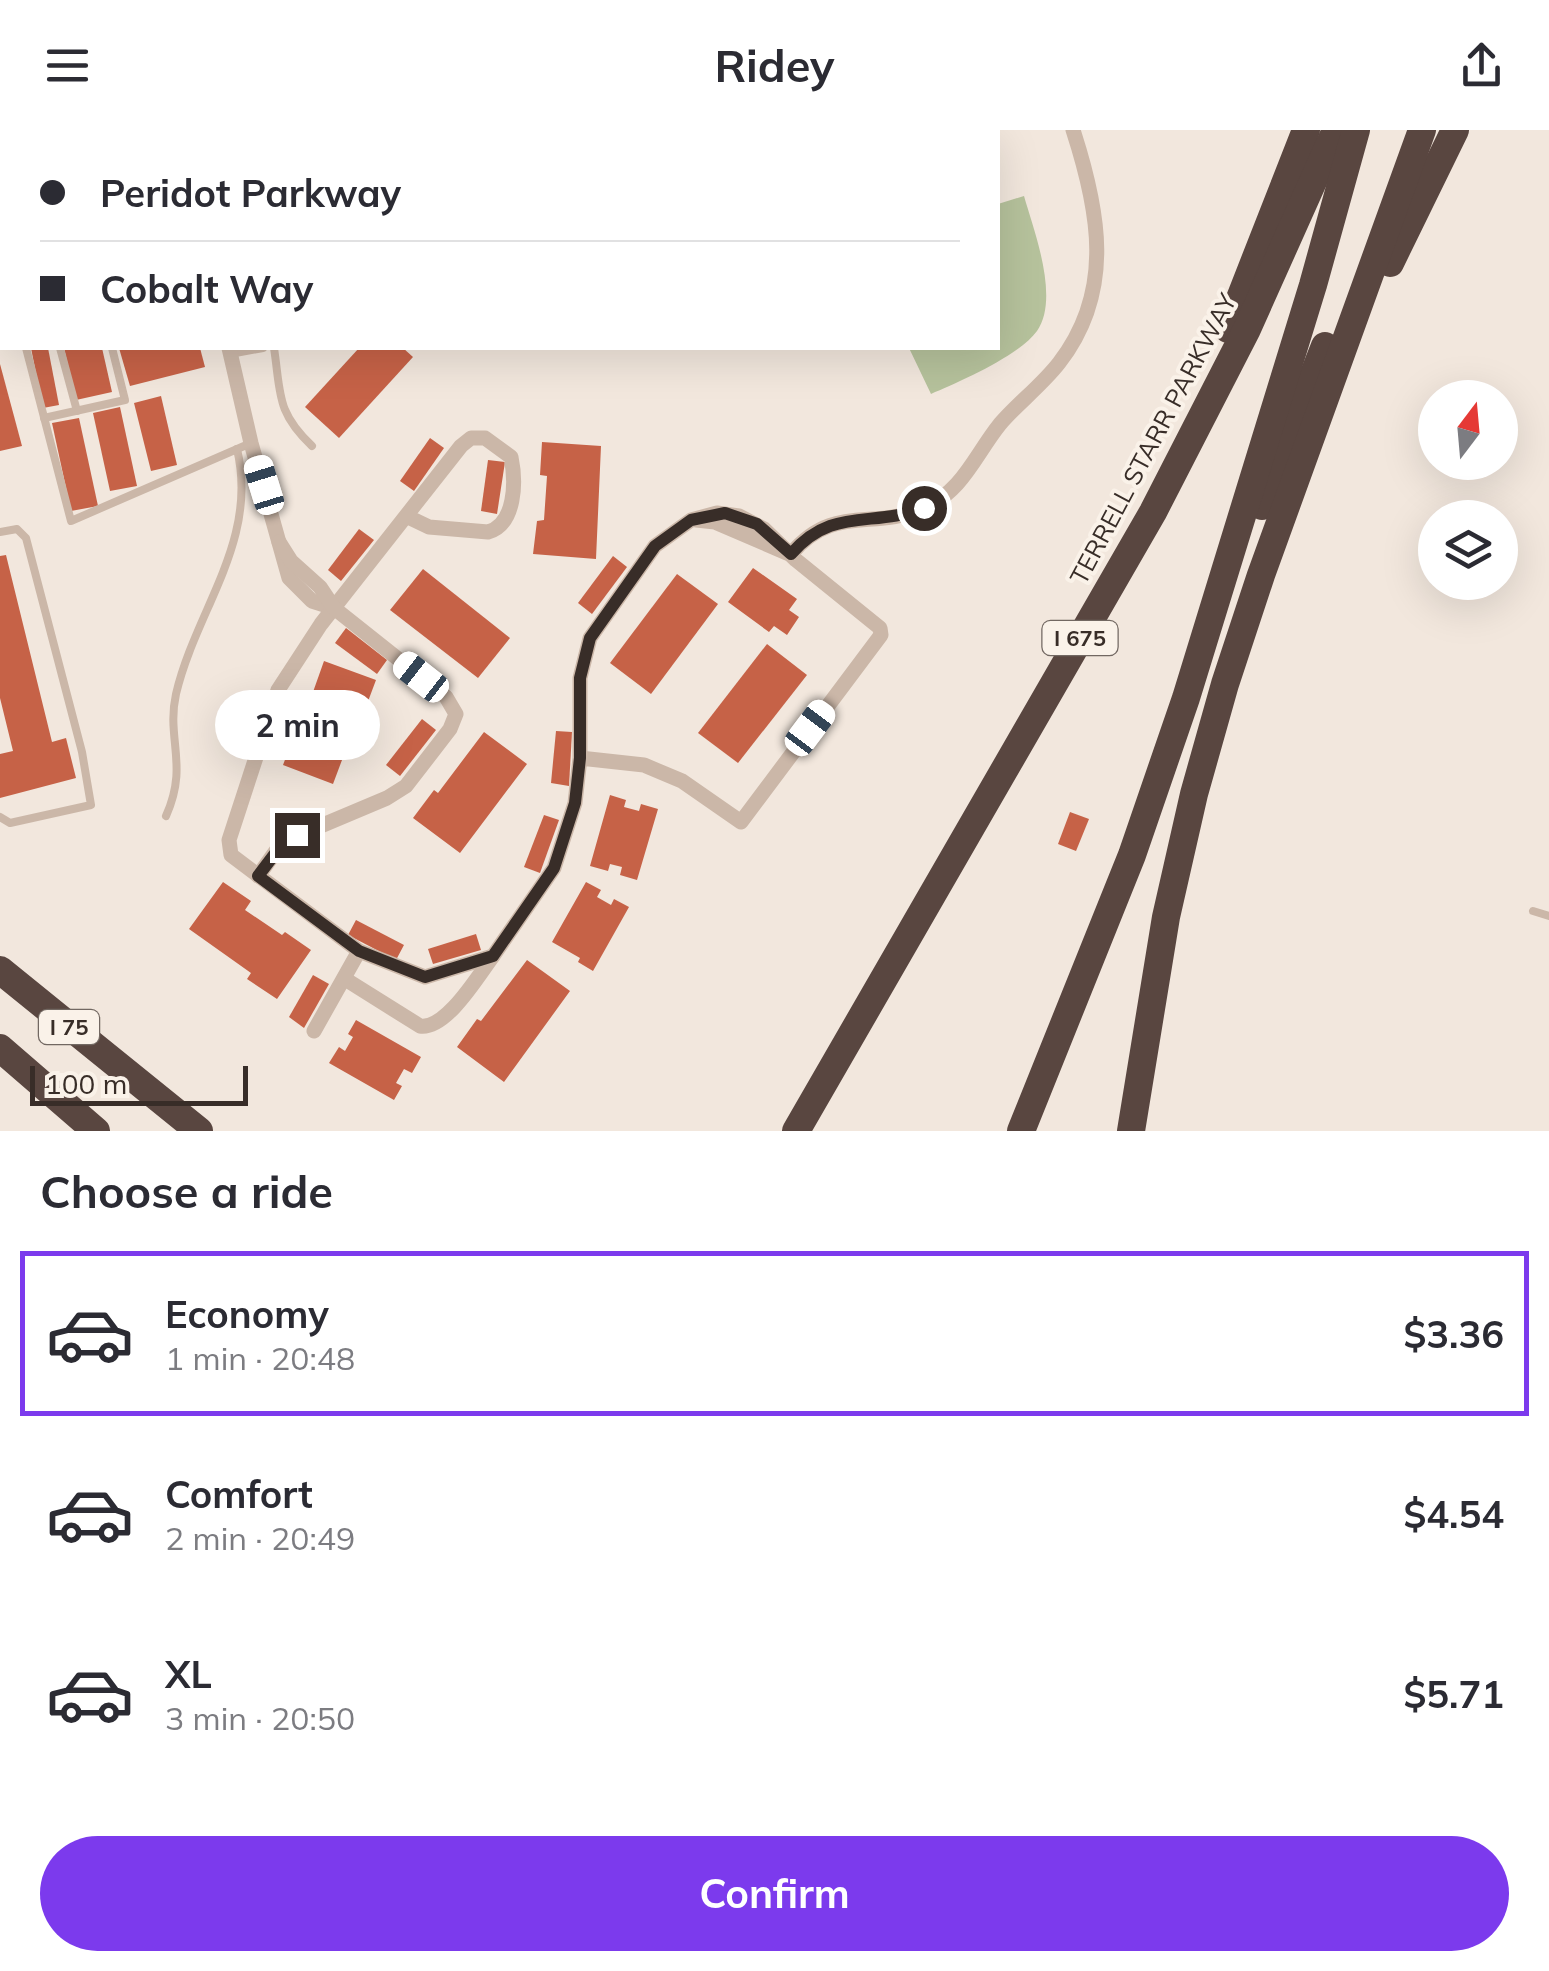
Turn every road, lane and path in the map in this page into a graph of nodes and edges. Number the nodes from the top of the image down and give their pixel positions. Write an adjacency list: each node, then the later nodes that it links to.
1 (1073, 130): 21 (street)
2 (1306, 130): 18 (highway)
3 (1336, 130): 18 (highway, TERRELL STARR PARKWAY / I 675)
4 (1356, 130): 23 (highway)
5 (1422, 130): 7 (highway)
6 (1456, 130): 13 (highway)
7 (1396, 201): 13 (highway); 23 (highway)
8 (27, 350): 15 (lane)
9 (61, 350): 14 (lane)
10 (112, 350): 14 (lane)
11 (274, 350): 17 (lane)
12 (229, 351): 16 (street)
13 (1332, 381): 41 (highway)
14 (76, 411): 15 (lane)
15 (44, 418): 16 (lane)
16 (244, 446): 22 (street); 25 (lane)
17 (312, 446)
18 (1153, 512): 39 (highway, TERRELL STARR PARKWAY / I 675)
19 (406, 516): 19 (street); 22 (street)
20 (0, 532): 26 (lane)
21 (791, 554): 24 (street); 24 (street)
22 (334, 608): 27 (street); 27 (street)
23 (1186, 698): 40 (highway)
24 (580, 758): 31 (street)
25 (166, 816)
26 (0, 817)
27 (258, 876): 30 (street)
28 (1533, 911): 29 (lane)
29 (1549, 916)
30 (359, 951): 31 (street); 33 (street)
31 (493, 956): 33 (street)
32 (0, 970): 38 (highway, I 75)
33 (344, 979): 34 (street)
34 (314, 1031)
35 (0, 1048): 37 (highway, I 75)
36 (0, 1061): 37 (highway)
37 (86, 1122)
38 (198, 1131)
39 (796, 1131)
40 (1021, 1131)
41 (1131, 1131)

